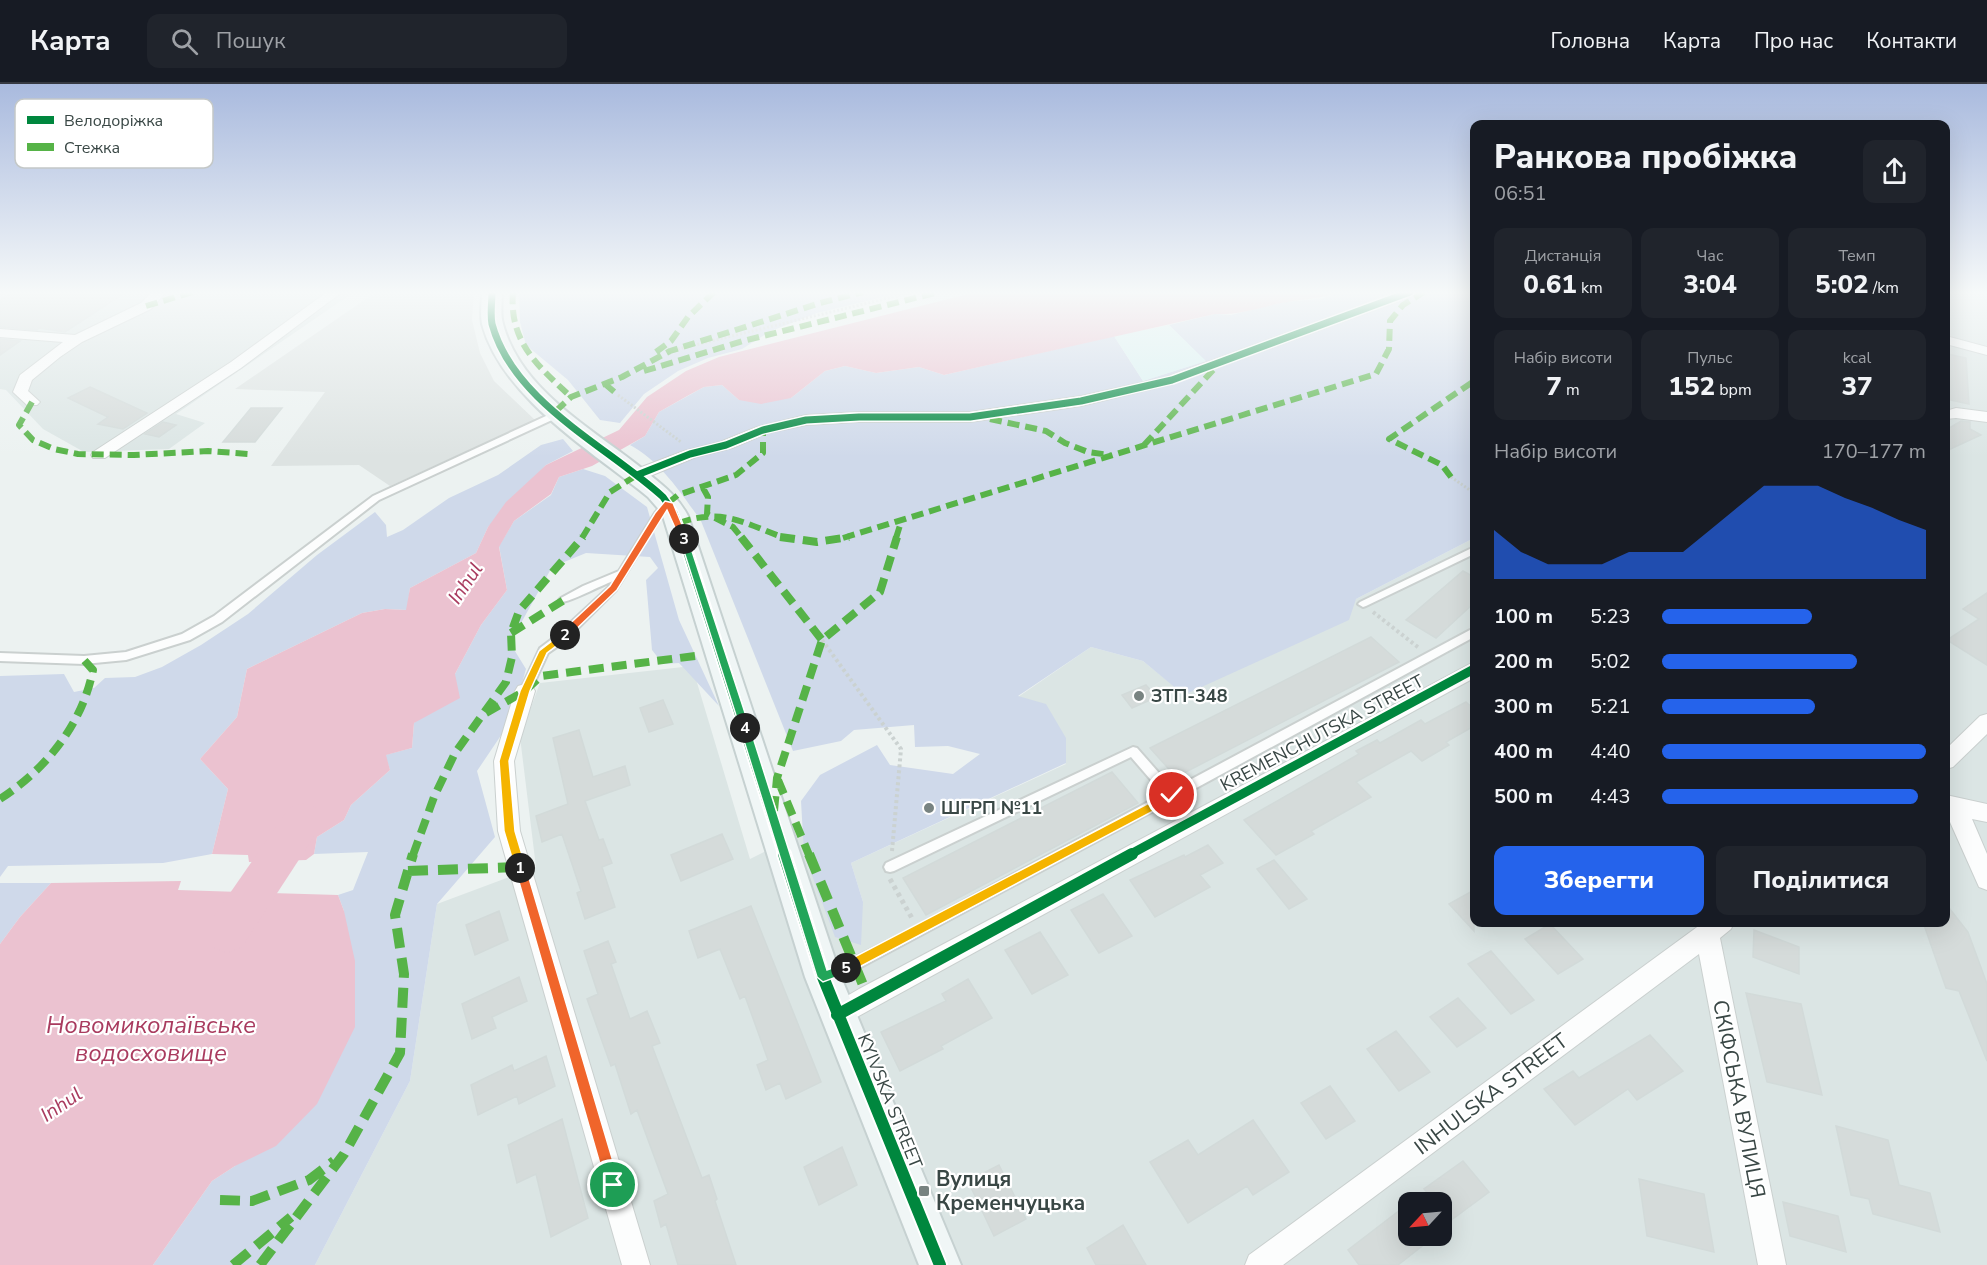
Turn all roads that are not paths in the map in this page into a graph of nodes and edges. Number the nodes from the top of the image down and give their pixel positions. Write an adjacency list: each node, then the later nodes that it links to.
1 (66, 347): 5 (street)
2 (260, 347): 9 (street)
3 (500, 347): 7 (street, KYIVSKA STREET)
4 (1261, 347): 10 (street)
5 (32, 402)
6 (1951, 414): 8 (street)
7 (563, 417): 10 (street, KYIVSKA STREET); 17 (lane)
8 (1987, 417)
9 (99, 455)
10 (631, 470): 11 (street, KYIVSKA STREET)
11 (668, 503): 13 (lane); 28 (street, KYIVSKA STREET)
12 (1470, 552): 15 (lane)
13 (622, 573): 14 (lane); 19 (lane)
14 (564, 600)
15 (1363, 604)
16 (1470, 635): 22 (lane)
17 (0, 657)
18 (1470, 671): 29 (street, KREMENCHUTSKA STREET)
19 (525, 691): 30 (street)
20 (1987, 722): 21 (street)
21 (1950, 757)
22 (1172, 795): 25 (lane); 28 (lane)
23 (1950, 804): 24 (street); 26 (street)
24 (1987, 813)
25 (890, 867)
26 (1987, 880)
27 (1715, 928): 32 (street, INHULSKA STREET); 33 (street, СКІФСЬКА ВУЛИЦЯ)
28 (823, 977): 29 (street, KYIVSKA STREET)
29 (837, 1015): 31 (street, KYIVSKA STREET)
30 (636, 1265)
31 (940, 1265)
32 (1259, 1265)
33 (1772, 1265)

